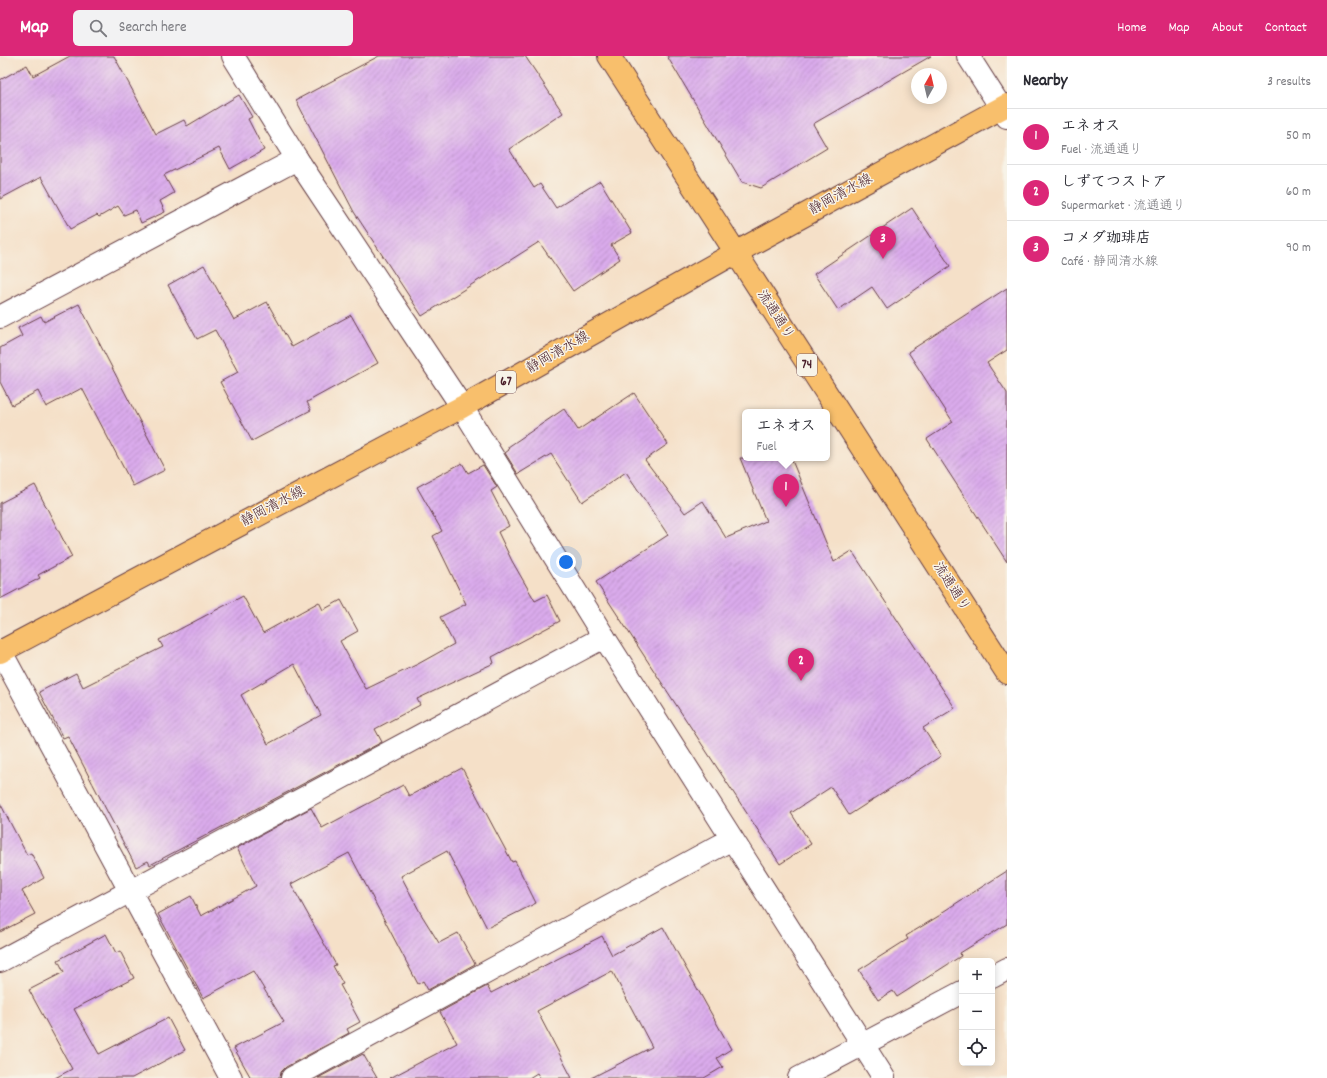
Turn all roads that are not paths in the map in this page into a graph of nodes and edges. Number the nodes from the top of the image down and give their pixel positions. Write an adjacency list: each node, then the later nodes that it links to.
1 (233, 56): 5 (street)
2 (609, 56): 6 (main road, 流通通り / 74)
3 (968, 56): 4 (street)
4 (1005, 110): 6 (main road, 静岡清水線 / 67)
5 (297, 159): 7 (street); 8 (street)
6 (735, 252): 8 (main road, 静岡清水線 / 67); 11 (main road, 流通通り / 74)
7 (0, 317)
8 (462, 407): 9 (street); 10 (main road, 静岡清水線 / 67)
9 (604, 637): 12 (street); 13 (street)
10 (0, 651): 13 (street)
11 (1007, 673)
12 (732, 839): 18 (street); 20 (street)
13 (131, 891): 14 (street); 19 (street)
14 (0, 961)
15 (1007, 969): 16 (street)
16 (995, 975)
17 (959, 994): 18 (street)
18 (862, 1045): 21 (street); 22 (street)
19 (232, 1078)
20 (292, 1078)
21 (799, 1078)
22 (884, 1078)

